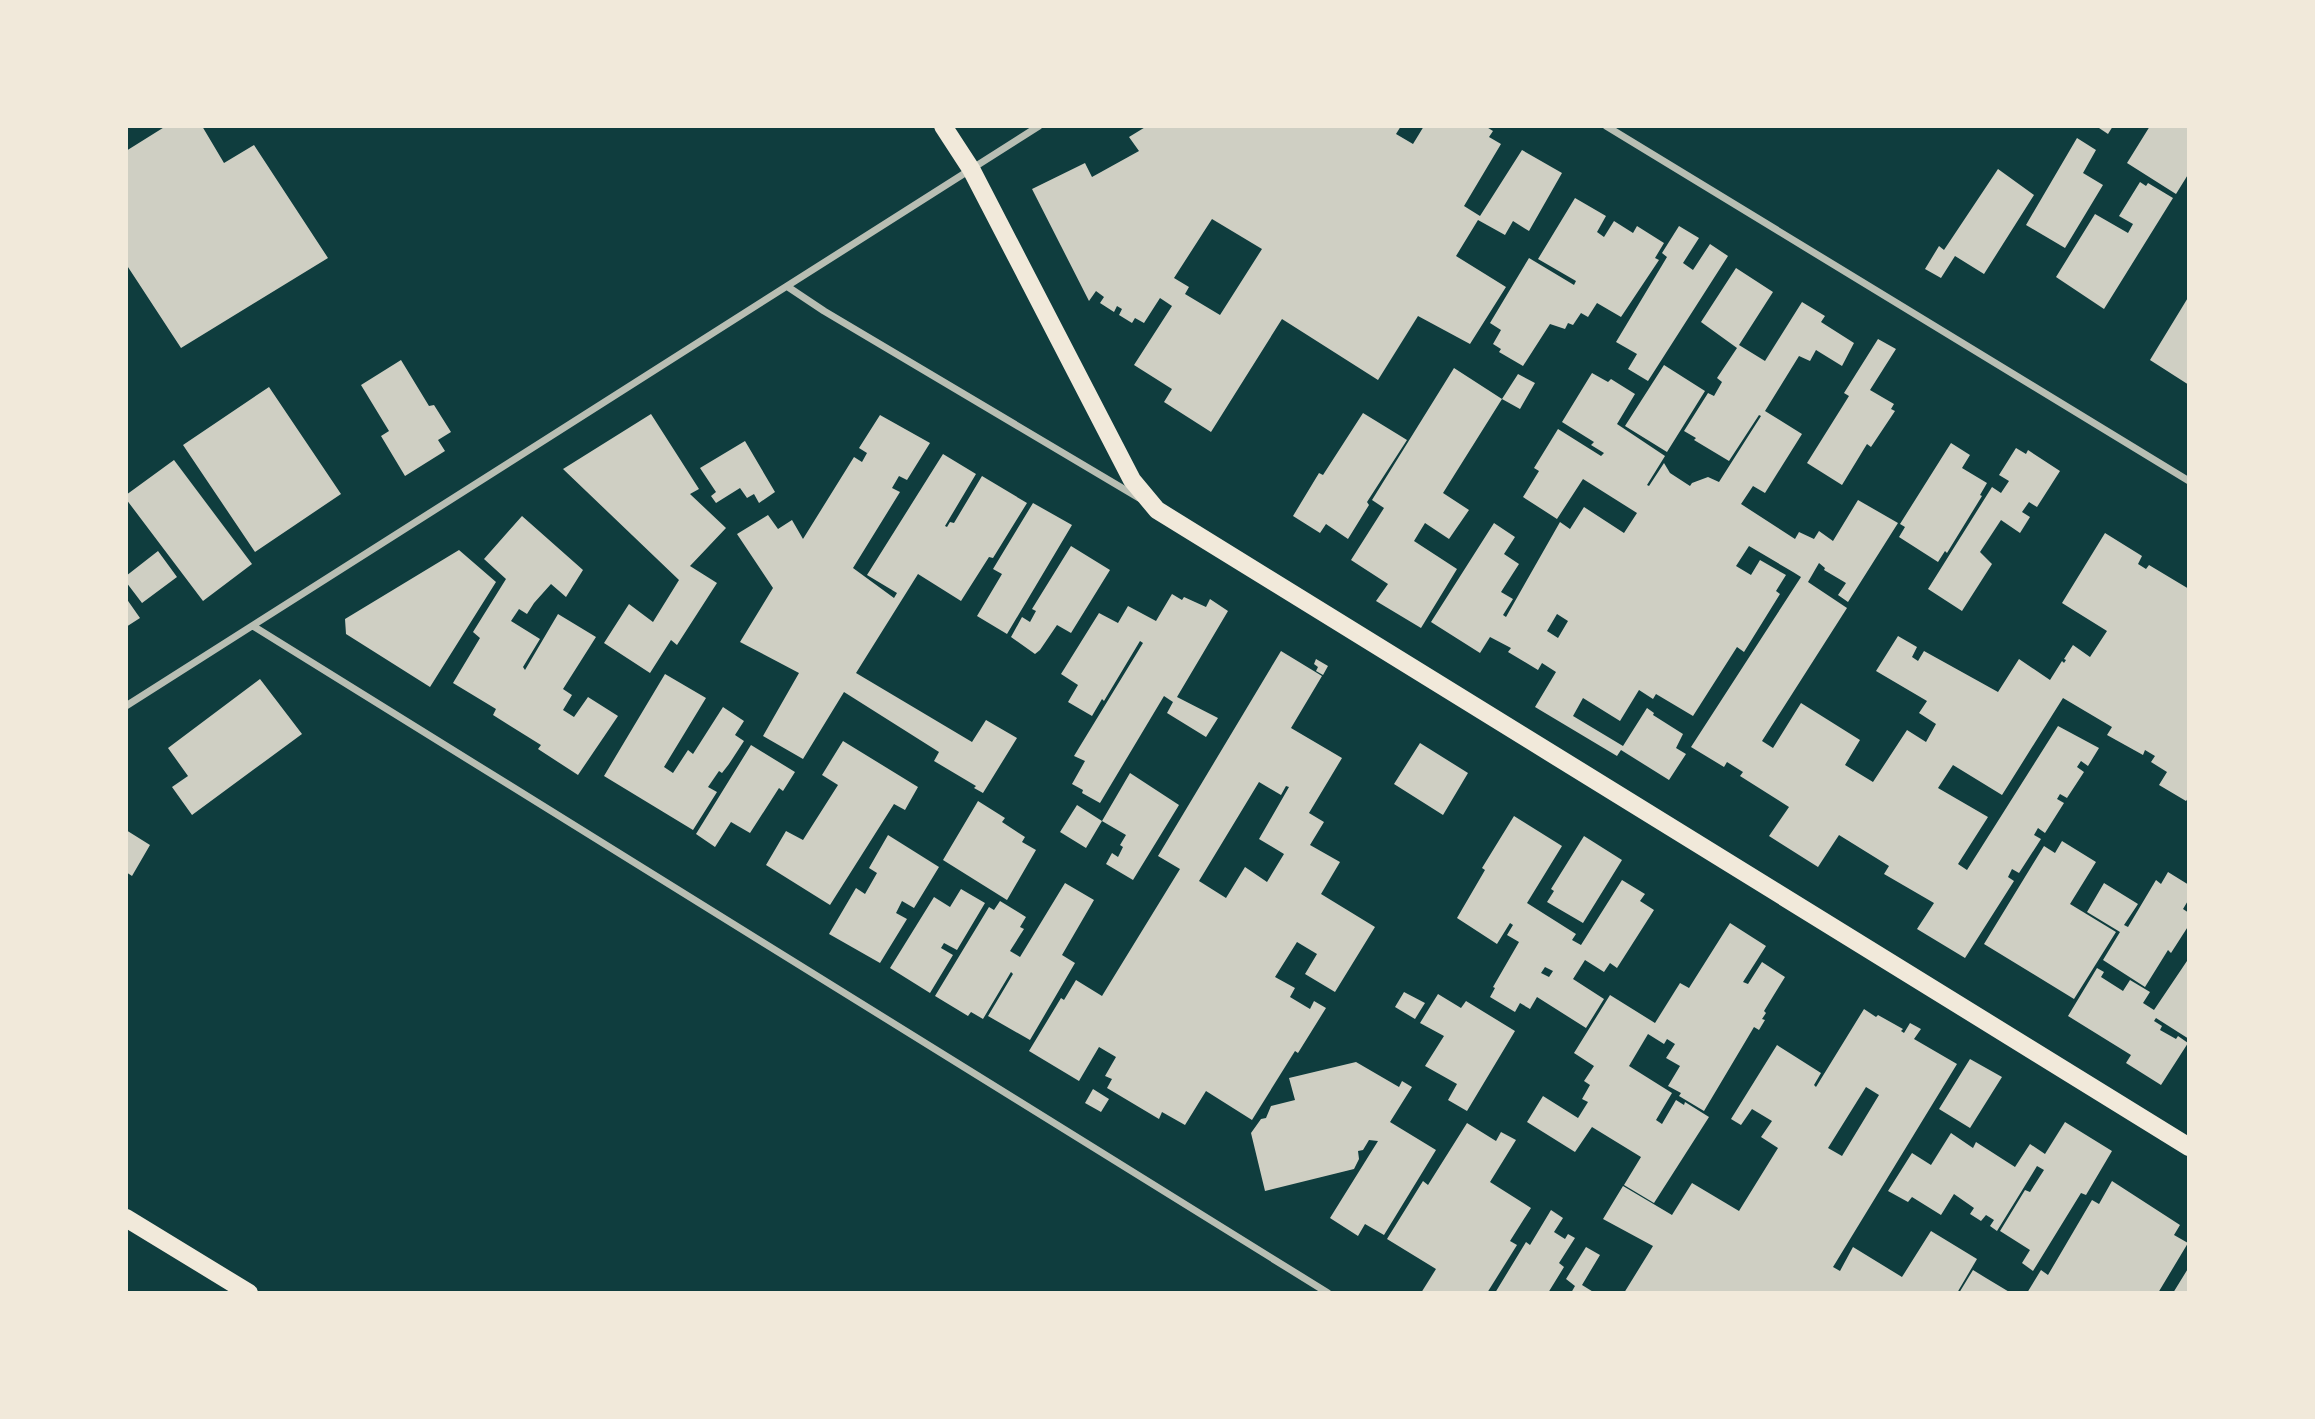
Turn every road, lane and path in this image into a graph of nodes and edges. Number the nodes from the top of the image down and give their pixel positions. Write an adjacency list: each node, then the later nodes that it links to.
1 (943, 126): 4 (main road)
2 (1039, 126): 4 (street)
3 (1606, 126): 6 (street)
4 (971, 169): 5 (street); 7 (main road)
5 (788, 286): 7 (street); 8 (street)
6 (2189, 481)
7 (1157, 510): 10 (main road)
8 (253, 626): 9 (street); 13 (street)
9 (126, 706)
10 (2189, 1147)
11 (126, 1219): 12 (main road)
12 (249, 1293)
13 (1328, 1293)

